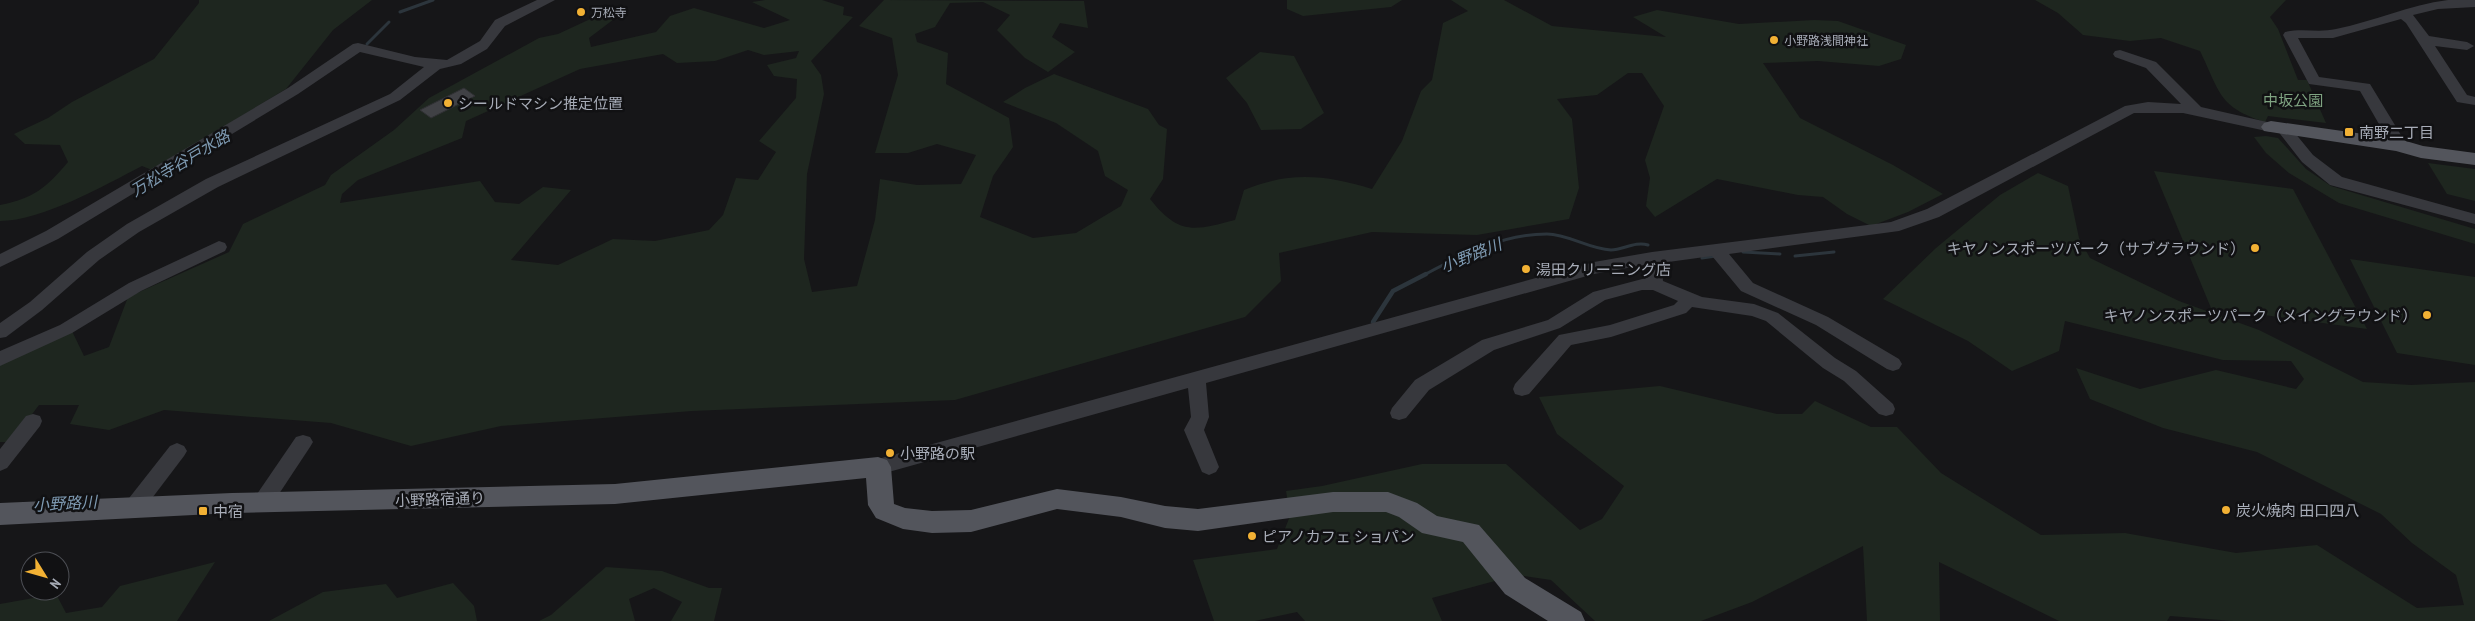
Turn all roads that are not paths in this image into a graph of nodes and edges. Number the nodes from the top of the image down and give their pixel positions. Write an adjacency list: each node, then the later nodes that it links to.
1 (548, 0): 7 (street)
2 (2475, 3): 3 (street)
3 (2401, 13): 5 (street); 11 (street)
4 (2462, 30): 5 (street)
5 (2424, 40): 8 (street)
6 (2120, 54): 9 (street)
7 (436, 65): 18 (street); 21 (street)
8 (2475, 101)
9 (2196, 110): 10 (street); 16 (street)
10 (2278, 128): 11 (main road); 14 (street)
11 (2399, 145): 12 (main road); 13 (main road)
12 (2475, 151)
13 (2475, 159)
14 (2475, 220)
15 (219, 247): 22 (street)
16 (1716, 250): 17 (street); 23 (street)
17 (1652, 258): 19 (street); 24 (street)
18 (0, 261)
19 (1655, 284): 20 (street); 27 (street)
20 (1690, 299): 25 (street); 26 (street)
21 (0, 332)
22 (0, 358)
23 (1893, 364)
24 (1197, 379): 32 (street); 33 (street)
25 (1522, 389)
26 (1886, 409)
27 (1399, 413)
28 (33, 422): 31 (street)
29 (303, 442): 34 (street)
30 (177, 451): 35 (street)
31 (0, 463)
32 (878, 467): 34 (main road, 小野路宿通り); 37 (main road)
33 (1208, 467)
34 (262, 503): 35 (main road, 小野路宿通り)
35 (133, 508): 36 (main road, 小野路宿通り)
36 (0, 514)
37 (1571, 621)

